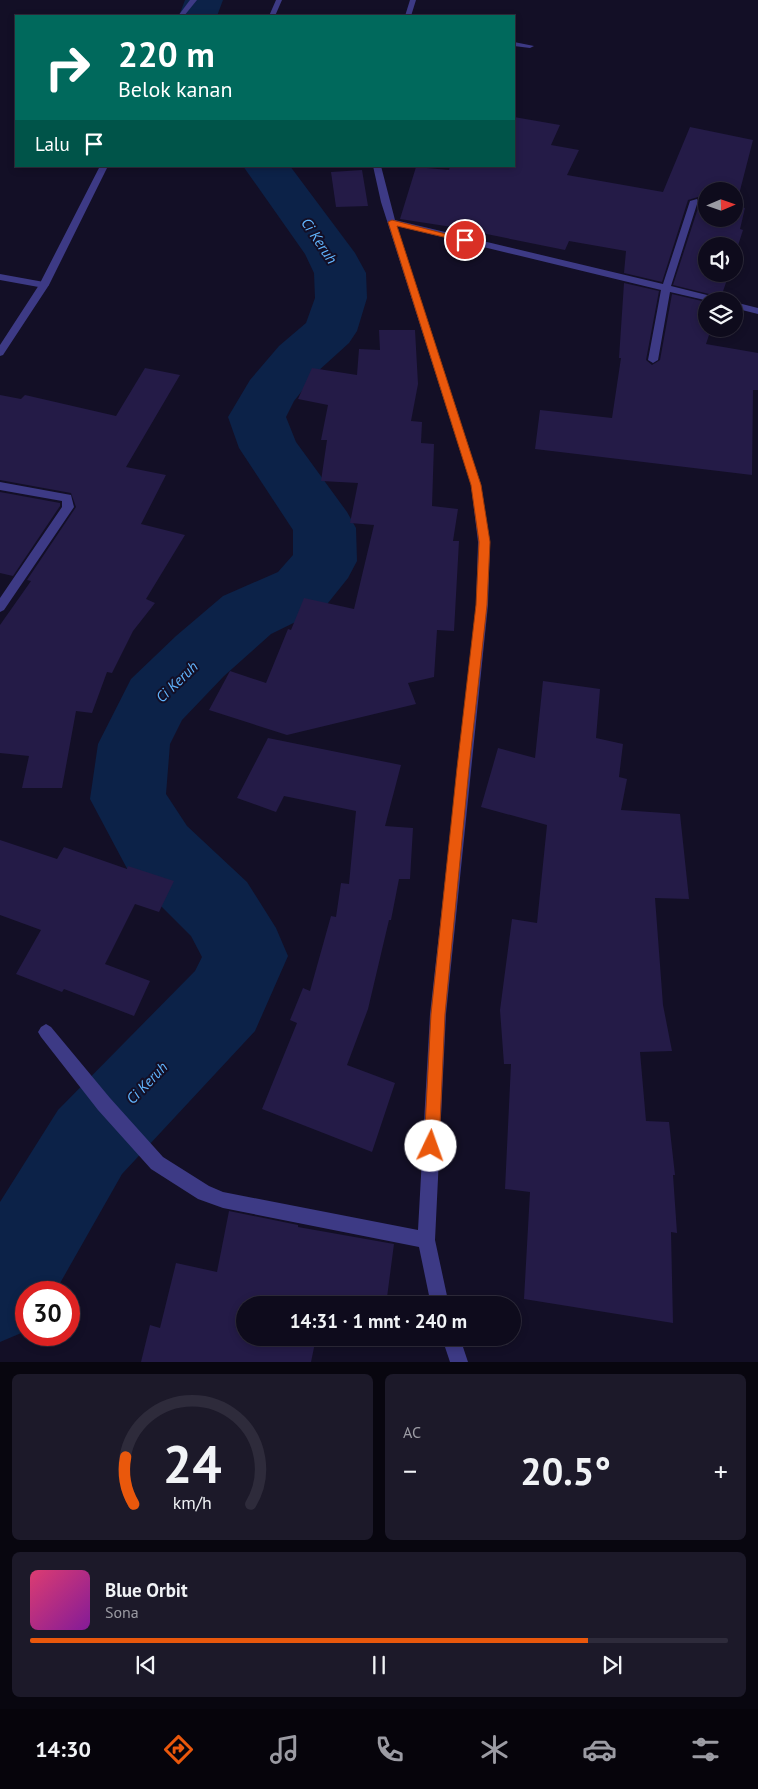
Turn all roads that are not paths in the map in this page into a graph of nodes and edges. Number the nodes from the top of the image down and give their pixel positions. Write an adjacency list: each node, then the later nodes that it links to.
1 (194, 0): 4 (street)
2 (279, 0): 5 (street)
3 (413, 0): 6 (street)
4 (182, 15)
5 (272, 15)
6 (408, 15)
7 (515, 44): 8 (street)
8 (530, 46)
9 (103, 167): 14 (street)
10 (377, 167): 12 (street)
11 (694, 201): 15 (street)
12 (392, 222): 15 (street); 24 (street)
13 (0, 277): 14 (street)
14 (44, 285): 19 (street)
15 (666, 288): 16 (street); 20 (street)
16 (698, 296)
17 (743, 307): 18 (street)
18 (758, 311)
19 (0, 353)
20 (653, 360)
21 (0, 486): 22 (street)
22 (0, 607)
23 (46, 1032): 24 (street)
24 (426, 1240): 25 (street)
25 (438, 1296)
26 (454, 1346): 27 (street)
27 (460, 1362)

